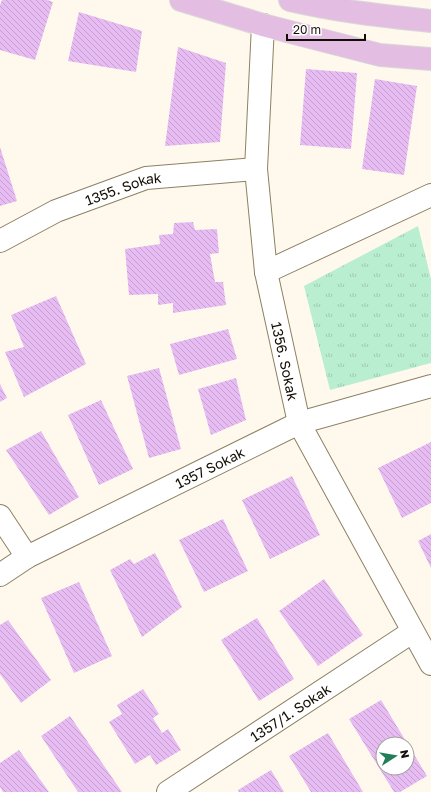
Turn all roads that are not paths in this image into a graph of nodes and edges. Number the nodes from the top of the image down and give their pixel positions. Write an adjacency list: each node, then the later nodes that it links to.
1 (181, 0): 4 (main road)
2 (290, 0): 3 (main road)
3 (431, 20)
4 (263, 25): 5 (main road); 6 (street, 1356. Sokak)
5 (431, 59)
6 (256, 169): 8 (street, 1355. Sokak); 9 (street, 1356. Sokak)
7 (430, 200): 9 (street)
8 (0, 241)
9 (266, 272): 11 (street, 1356. Sokak)
10 (431, 386): 11 (street, 1357 Sokak)
11 (299, 423): 13 (street, 1357 Sokak); 15 (street, 1356. Sokak)
12 (0, 516): 13 (street)
13 (27, 557): 14 (street, 1357 Sokak)
14 (0, 575)
15 (412, 632): 16 (street, 1356. Sokak); 17 (street, 1357/1. Sokak)
16 (431, 664)
17 (168, 792)

